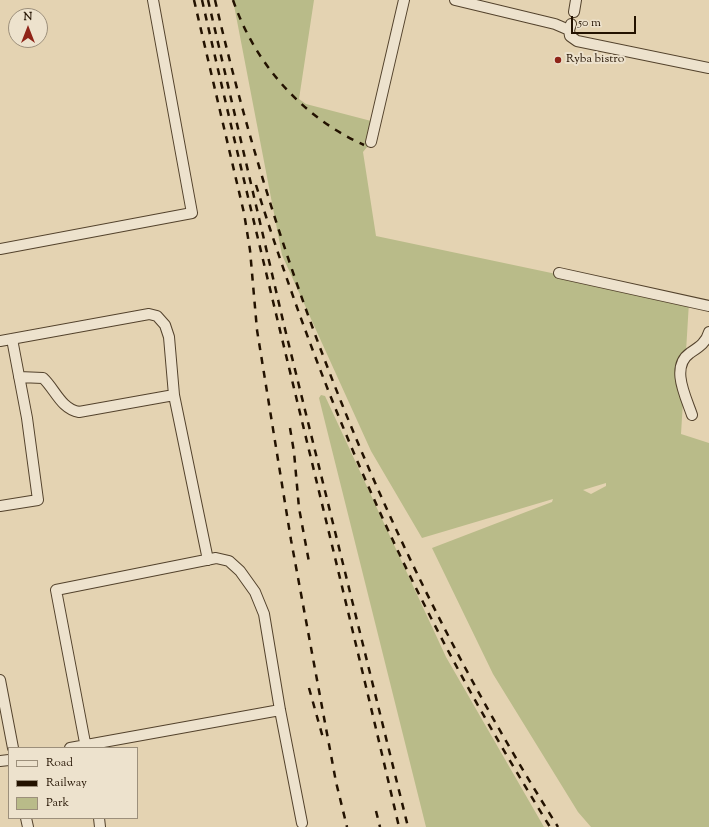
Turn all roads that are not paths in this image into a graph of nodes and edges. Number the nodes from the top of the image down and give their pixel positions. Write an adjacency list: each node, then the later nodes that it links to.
1 (153, 0): 8 (lane)
2 (404, 0): 7 (lane)
3 (455, 0): 6 (lane)
4 (576, 0): 5 (lane)
5 (574, 12)
6 (709, 68)
7 (371, 142)
8 (0, 249)
9 (559, 273): 10 (lane)
10 (709, 306)
11 (709, 332): 16 (lane)
12 (12, 339): 13 (lane); 14 (lane); 15 (lane)
13 (0, 341)
14 (19, 377): 15 (lane); 17 (lane)
15 (174, 394): 18 (lane)
16 (692, 415)
17 (0, 506)
18 (208, 560): 20 (lane); 22 (lane)
19 (0, 680): 21 (lane)
20 (280, 710): 22 (lane); 23 (lane)
21 (13, 747)
22 (86, 747)
23 (302, 823)

